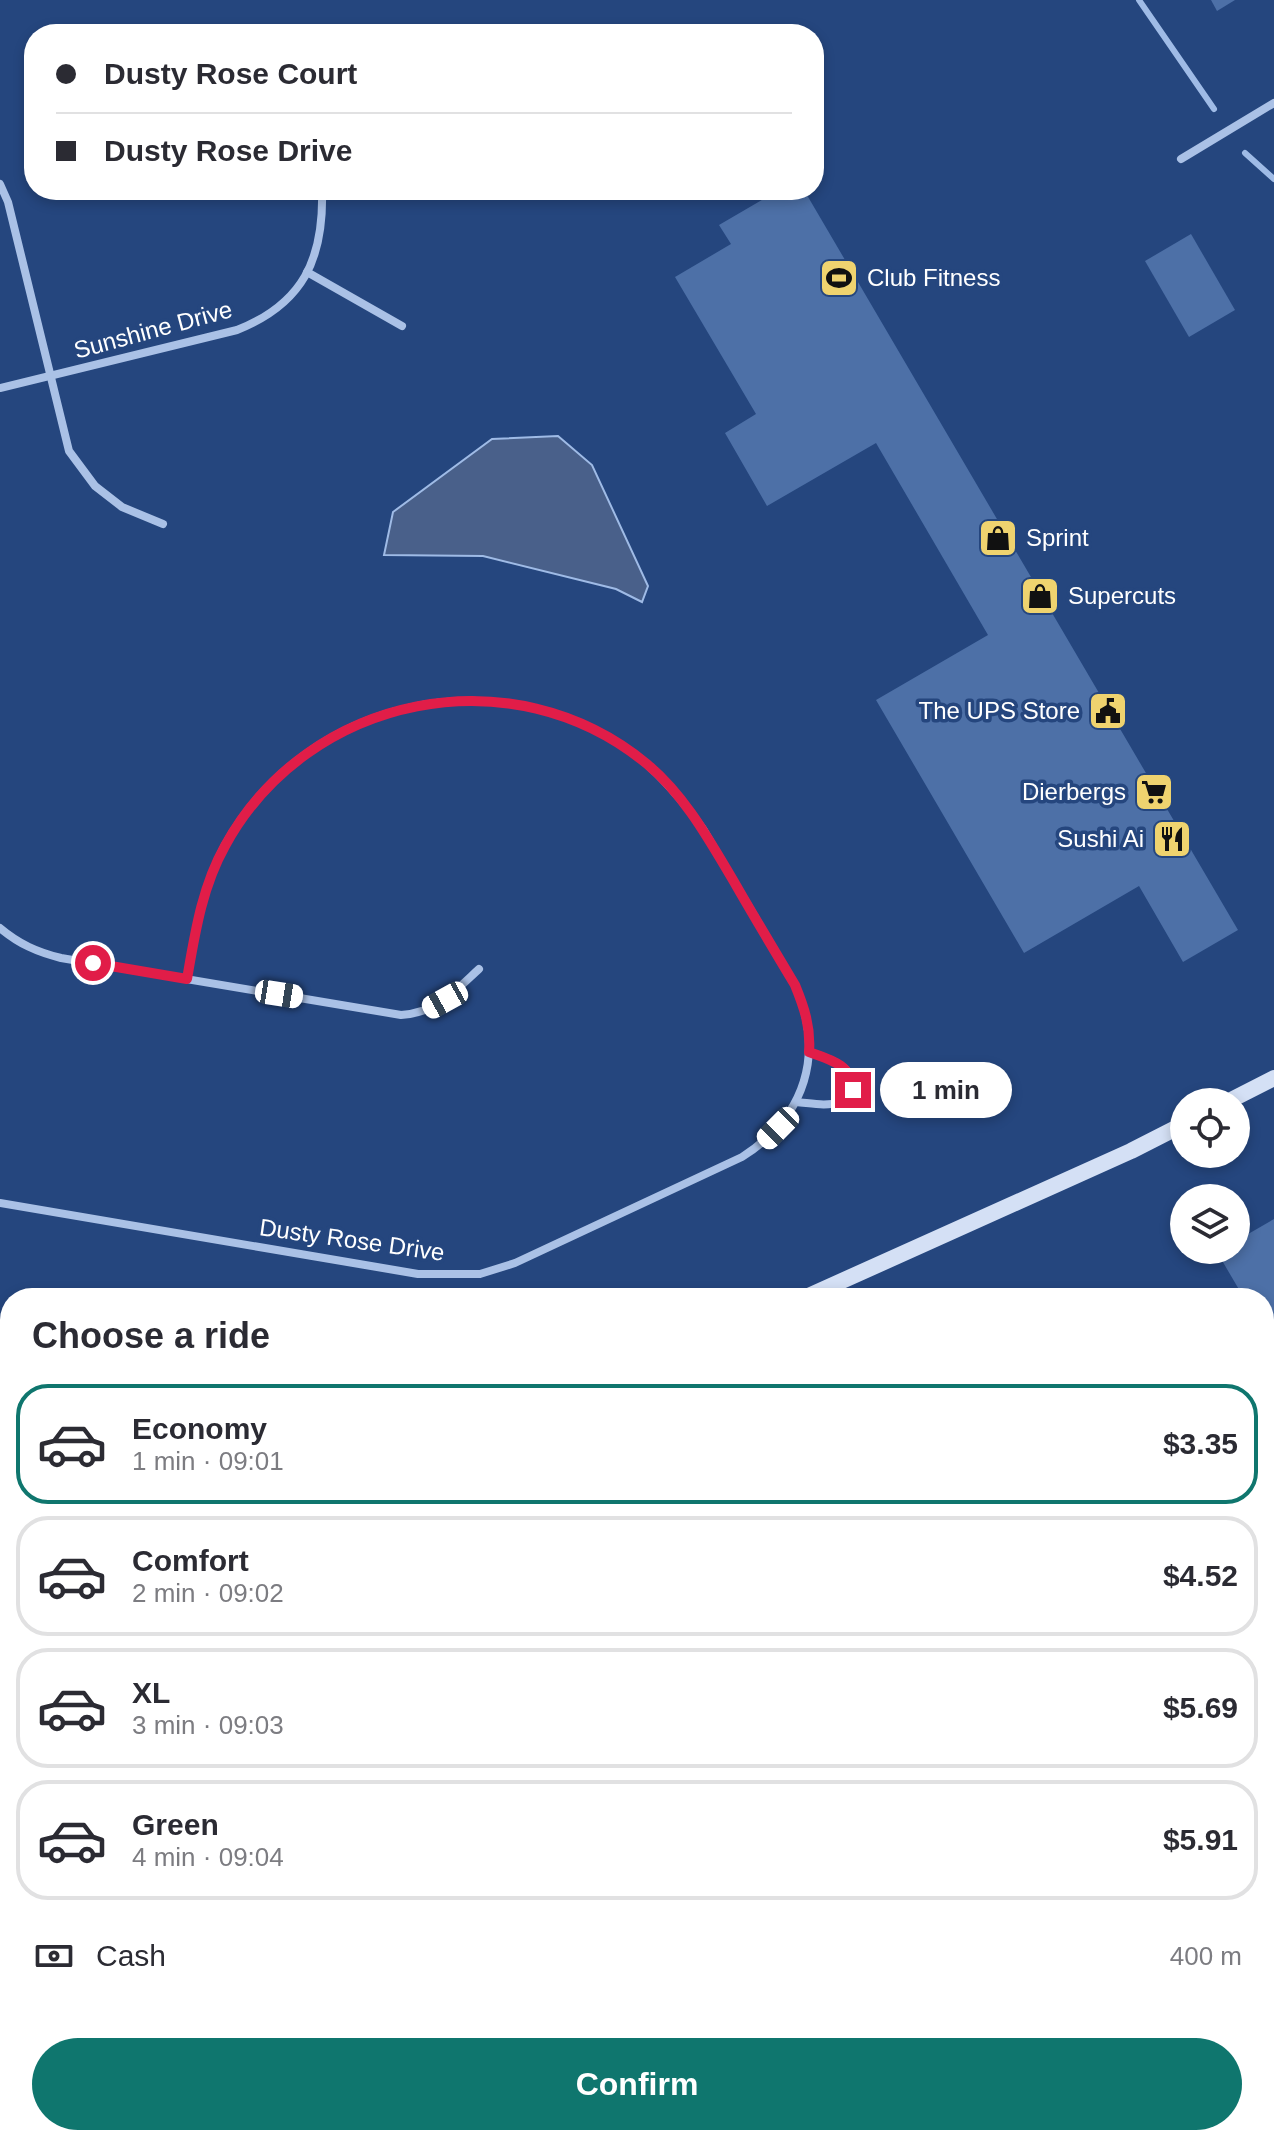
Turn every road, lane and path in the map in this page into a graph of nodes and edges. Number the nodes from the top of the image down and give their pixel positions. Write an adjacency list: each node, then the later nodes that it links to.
1 (1274, 103): 2 (street)
2 (1181, 159)
3 (0, 184): 7 (street)
4 (322, 200): 5 (street, Sunshine Drive)
5 (307, 272): 6 (street); 7 (street, Sunshine Drive)
6 (402, 326)
7 (51, 377): 8 (street, Sunshine Drive); 9 (street)
8 (0, 388)
9 (163, 524)
10 (0, 928): 12 (street)
11 (479, 969): 12 (street)
12 (187, 979): 13 (street, Dusty Rose Drive)
13 (809, 1052): 16 (street, Dusty Rose Drive); 16 (street)
14 (1274, 1078): 15 (main road)
15 (1250, 1090)
16 (796, 1102): 18 (street, Dusty Rose Drive)
17 (1170, 1131): 19 (main road)
18 (0, 1203)
19 (826, 1288)

